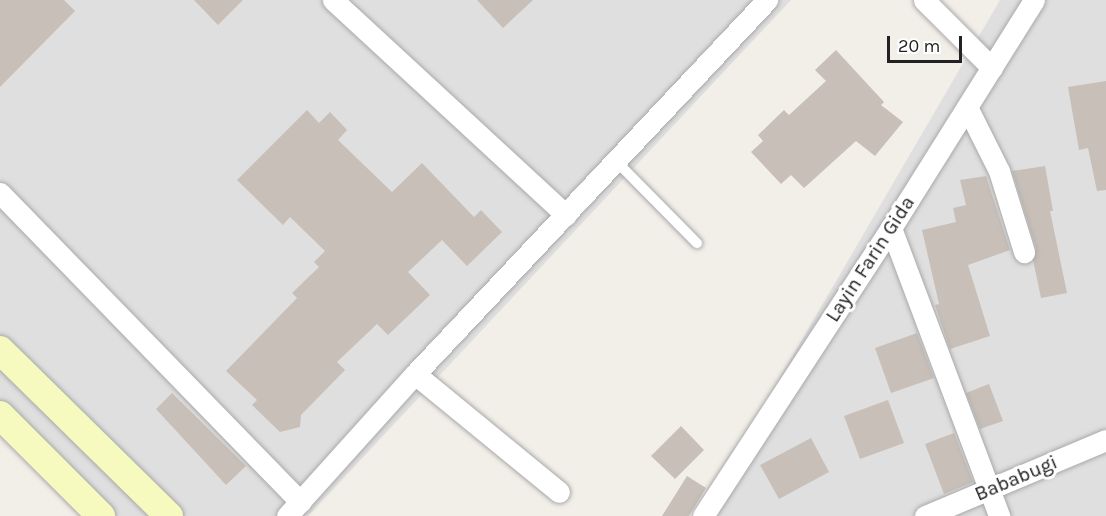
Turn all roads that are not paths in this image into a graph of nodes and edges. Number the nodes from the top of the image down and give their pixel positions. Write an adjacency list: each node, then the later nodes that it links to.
1 (333, 0): 9 (street)
2 (767, 0): 7 (street)
3 (924, 0): 5 (street)
4 (1034, 0): 5 (street, Layin Farin Gida)
5 (992, 68): 6 (street, Layin Farin Gida)
6 (967, 108): 10 (street, Layin Farin Gida); 12 (street)
7 (617, 162): 9 (street); 11 (lane)
8 (0, 193): 19 (street)
9 (567, 215): 14 (street)
10 (891, 228): 17 (street); 22 (street, Layin Farin Gida)
11 (697, 243)
12 (1024, 252)
13 (0, 350): 21 (street)
14 (415, 374): 18 (street); 19 (street)
15 (0, 415): 20 (street)
16 (1106, 440): 17 (street, Bababugi)
17 (989, 489): 23 (street, Bababugi); 24 (street)
18 (560, 492)
19 (294, 509)
20 (101, 516)
21 (170, 516)
22 (703, 516)
23 (925, 516)
24 (999, 516)

